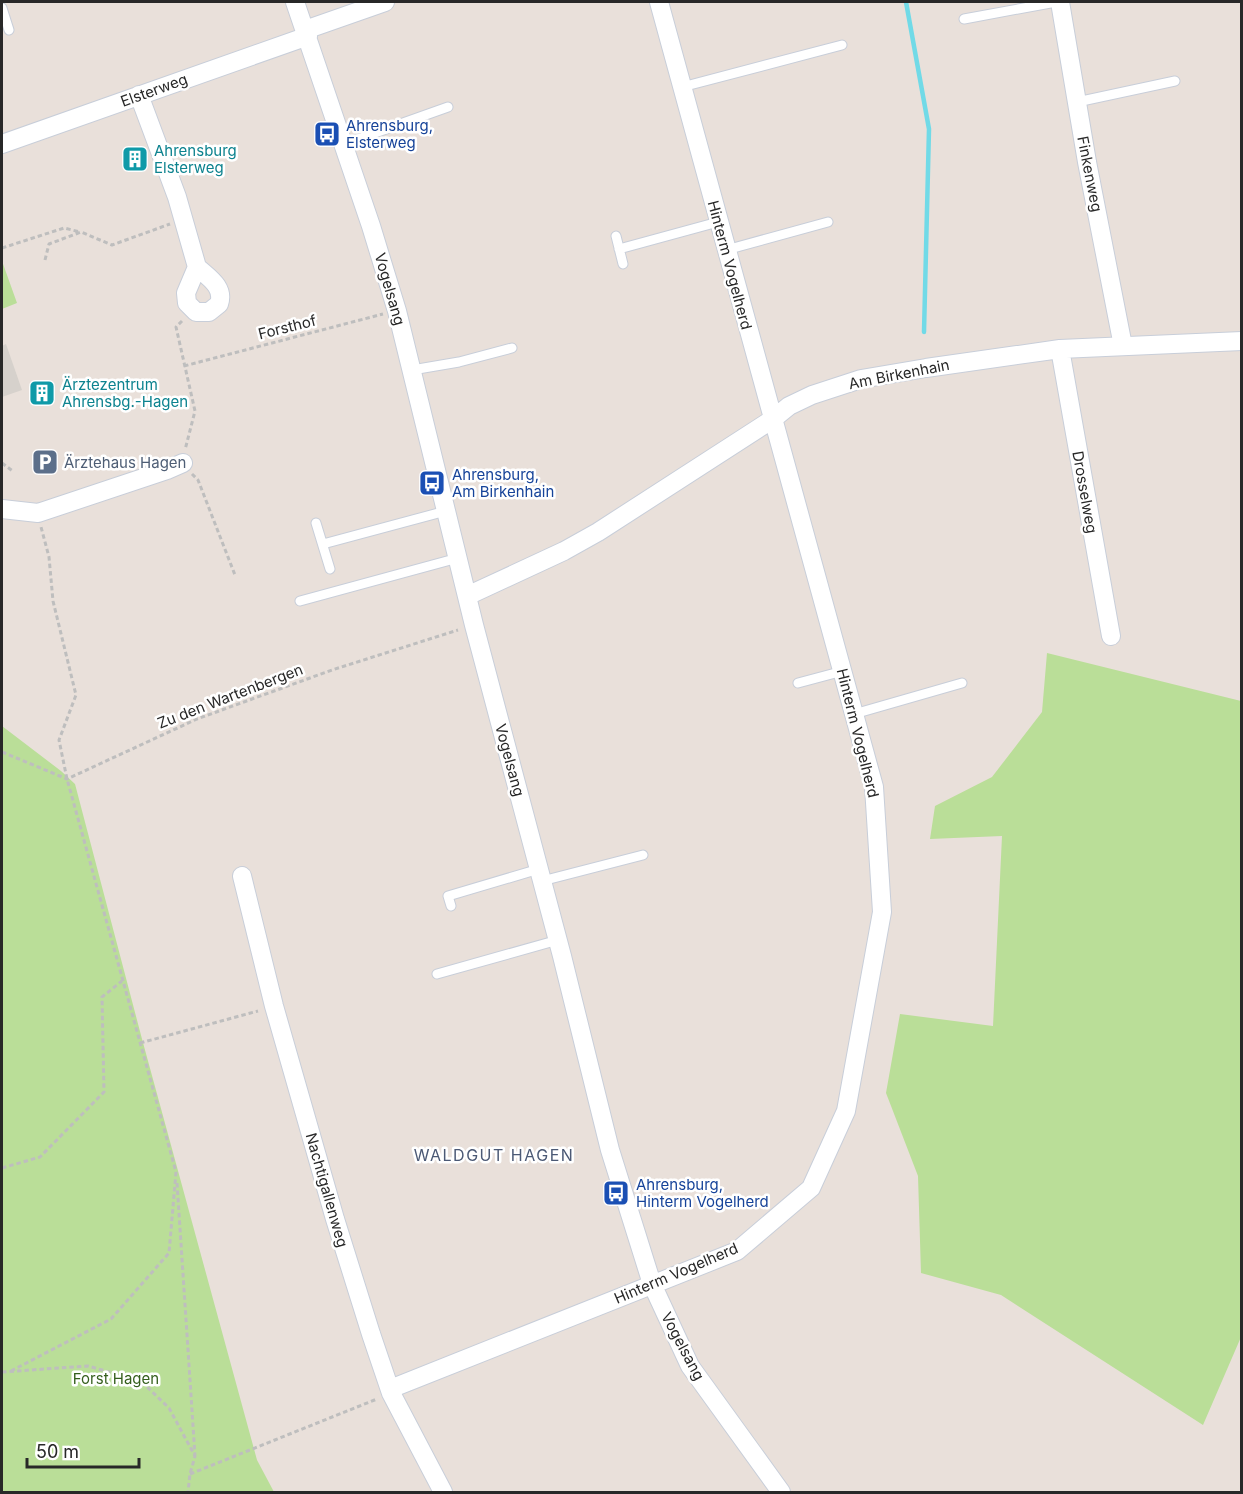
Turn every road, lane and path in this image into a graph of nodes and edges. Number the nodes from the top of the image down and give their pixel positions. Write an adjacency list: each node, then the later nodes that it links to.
1 (295, 2): 9 (street, Vogelsang)
2 (385, 2): 9 (street, Elsterweg)
3 (659, 2): 12 (street, Hinterm Vogelherd)
4 (1056, 2): 7 (lane)
5 (1060, 2): 14 (street, Finkenweg)
6 (2, 8): 8 (lane)
7 (964, 19)
8 (9, 30)
9 (306, 33): 13 (street, Elsterweg); 17 (street, Vogelsang)
10 (842, 45): 12 (lane)
11 (1175, 81): 14 (lane)
12 (682, 87): 19 (street, Hinterm Vogelherd)
13 (139, 95): 16 (street, Elsterweg); 18 (street)
14 (1077, 102): 32 (street, Finkenweg)
15 (448, 107): 17 (lane)
16 (2, 144)
17 (344, 144): 29 (street, Vogelsang)
18 (184, 219): 21 (path); 28 (street)
19 (718, 222): 24 (lane); 25 (street, Hinterm Vogelherd)
20 (828, 222): 25 (lane)
21 (81, 232): 23 (path); 26 (path)
22 (616, 236): 24 (lane)
23 (2, 248)
24 (619, 249): 27 (lane)
25 (726, 250): 37 (street, Hinterm Vogelherd)
26 (45, 260)
27 (623, 264)
28 (197, 267): 30 (street); 30 (street)
29 (397, 311): 35 (path, Forsthof); 36 (street, Vogelsang)
30 (196, 312): 35 (path)
31 (1242, 341): 32 (street, Am Birkenhain)
32 (1123, 346): 34 (street, Am Birkenhain)
33 (512, 348): 36 (lane)
34 (1060, 349): 37 (street, Am Birkenhain); 52 (street, Drosselweg)
35 (184, 366): 39 (path)
36 (412, 370): 42 (street, Vogelsang)
37 (773, 419): 49 (street, Am Birkenhain); 53 (street, Hinterm Vogelherd)
38 (2, 463): 40 (path)
39 (183, 463): 43 (street); 48 (path)
40 (14, 472)
41 (2, 509): 43 (street)
42 (446, 511): 45 (lane); 46 (street, Vogelsang)
43 (38, 513): 58 (path)
44 (316, 523): 45 (lane)
45 (323, 544): 47 (lane)
46 (458, 558): 49 (street, Vogelsang); 50 (lane)
47 (330, 569)
48 (235, 574)
49 (467, 596): 51 (street, Vogelsang)
50 (300, 601)
51 (474, 625): 58 (path, Zu den Wartenbergen); 60 (street, Vogelsang)
52 (1111, 636)
53 (843, 671): 54 (lane); 56 (street, Hinterm Vogelherd)
54 (798, 683)
55 (962, 683): 56 (lane)
56 (854, 714): 70 (street, Hinterm Vogelherd)
57 (2, 752): 58 (path)
58 (67, 779): 65 (path)
59 (643, 855): 60 (lane)
60 (541, 875): 62 (lane); 63 (street, Vogelsang)
61 (242, 876): 73 (street, Nachtigallenweg)
62 (451, 906)
63 (558, 940): 64 (lane); 70 (street, Vogelsang)
64 (437, 974)
65 (122, 981): 67 (path); 68 (path)
66 (265, 1009): 67 (path)
67 (140, 1044): 69 (path)
68 (2, 1168)
69 (176, 1172): 71 (path); 74 (path)
70 (652, 1284): 73 (street, Hinterm Vogelherd); 78 (street, Vogelsang)
71 (11, 1371): 72 (path); 74 (path)
72 (2, 1372)
73 (391, 1391): 75 (path); 77 (street, Nachtigallenweg)
74 (195, 1456): 75 (path)
75 (190, 1474): 76 (path)
76 (188, 1492)
77 (443, 1492)
78 (781, 1492)

